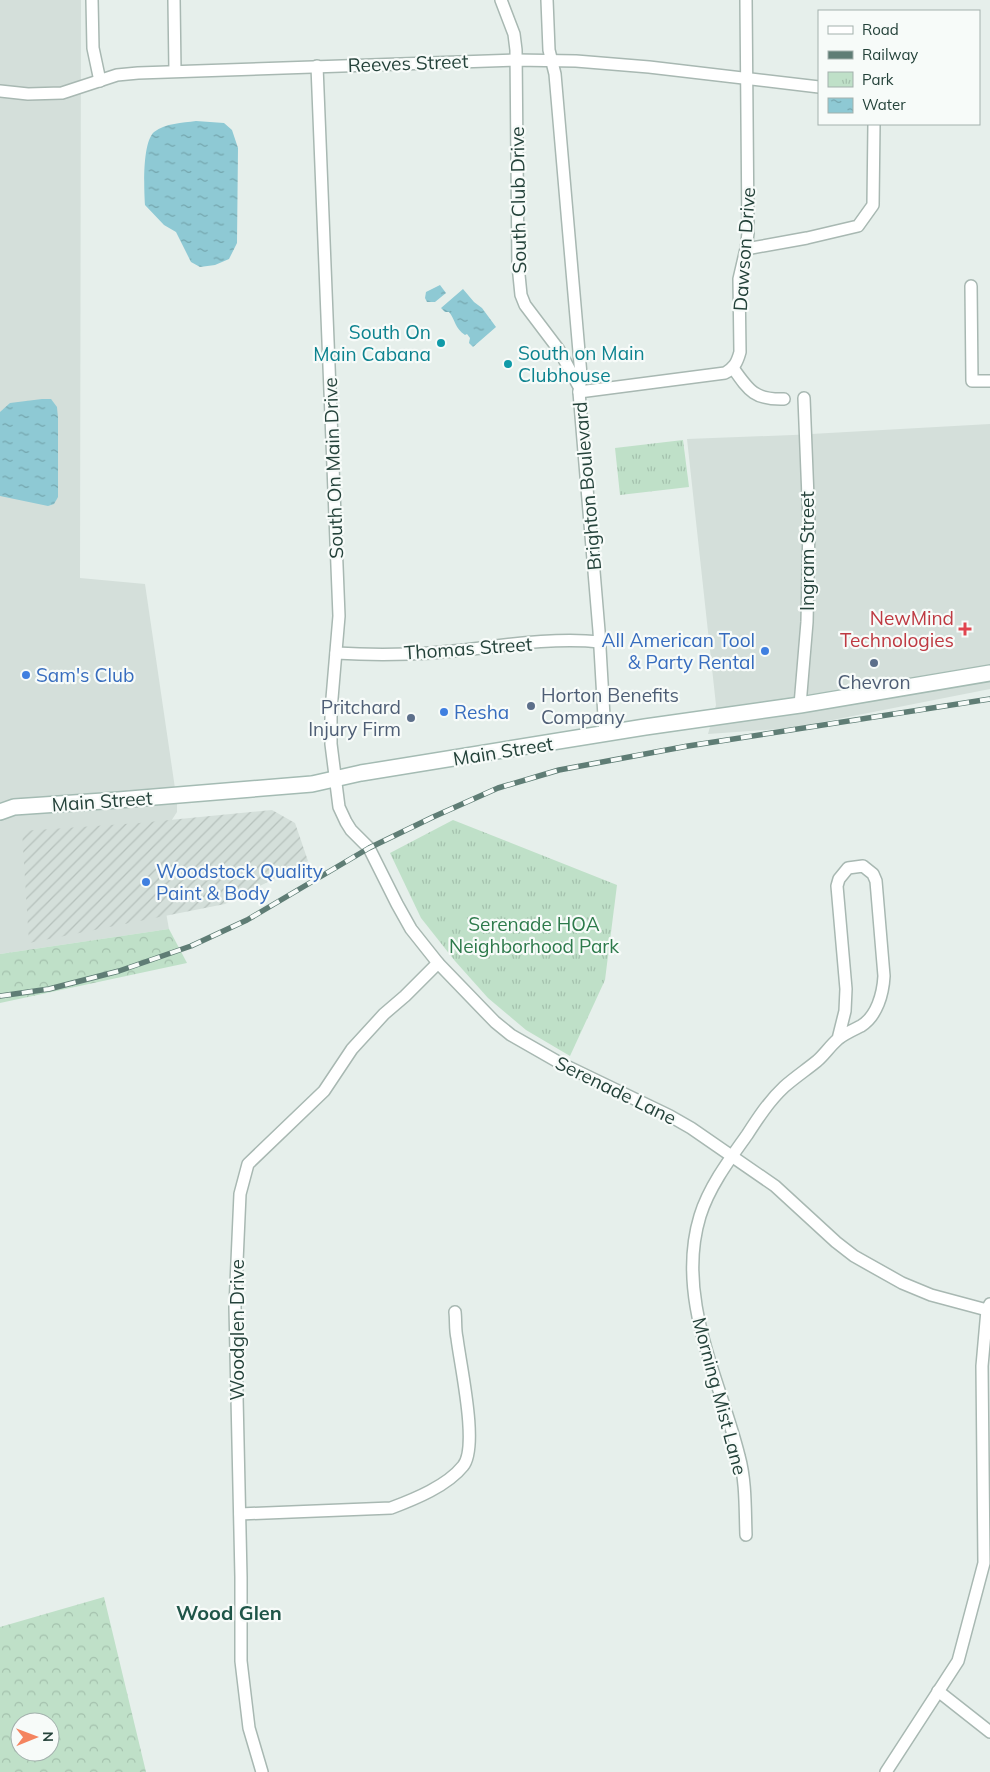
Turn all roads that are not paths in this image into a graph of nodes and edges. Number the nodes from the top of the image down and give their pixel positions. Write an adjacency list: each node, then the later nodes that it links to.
1 (92, 0): 11 (street)
2 (174, 0): 9 (street)
3 (501, 0): 6 (street, South Club Drive)
4 (547, 0): 7 (street, Brighton Boulevard)
5 (746, 0): 10 (street, Dawson Drive)
6 (515, 60): 7 (street, Reeves Street); 8 (street, Reeves Street); 19 (street, South Club Drive)
7 (551, 60): 10 (street, Reeves Street); 19 (street, Brighton Boulevard)
8 (317, 66): 9 (street, Reeves Street); 23 (street, South On Main Drive)
9 (175, 70): 11 (street, Reeves Street)
10 (747, 79): 12 (street, Reeves Street); 15 (street, Dawson Drive)
11 (100, 81): 13 (street, Reeves Street)
12 (818, 87)
13 (0, 91)
14 (874, 125): 15 (street)
15 (746, 249): 17 (street, Dawson Drive)
16 (971, 286): 18 (street)
17 (733, 368): 19 (street); 21 (street)
18 (990, 381)
19 (579, 388): 22 (street, Brighton Boulevard)
20 (804, 398): 25 (street, Ingram Street)
21 (784, 399)
22 (600, 642): 23 (street, Thomas Street); 26 (street, Brighton Boulevard)
23 (336, 652): 27 (street, South On Main Drive)
24 (990, 673): 25 (main road, Main Street)
25 (800, 705): 26 (main road, Main Street)
26 (606, 734): 27 (main road, Main Street)
27 (335, 779): 28 (main road, Main Street); 29 (street, Serenade Lane)
28 (5, 807)
29 (438, 963): 31 (street, Serenade Lane); 34 (street, Woodglen Drive)
30 (838, 1039): 30 (street, Morning Mist Lane); 31 (street, Morning Mist Lane)
31 (732, 1155): 32 (street, Serenade Lane); 35 (street, Morning Mist Lane)
32 (989, 1307): 36 (street)
33 (456, 1312): 34 (street)
34 (240, 1514): 38 (street, Woodglen Drive)
35 (746, 1535)
36 (938, 1691): 37 (street); 39 (street)
37 (990, 1732)
38 (262, 1772)
39 (886, 1772)

